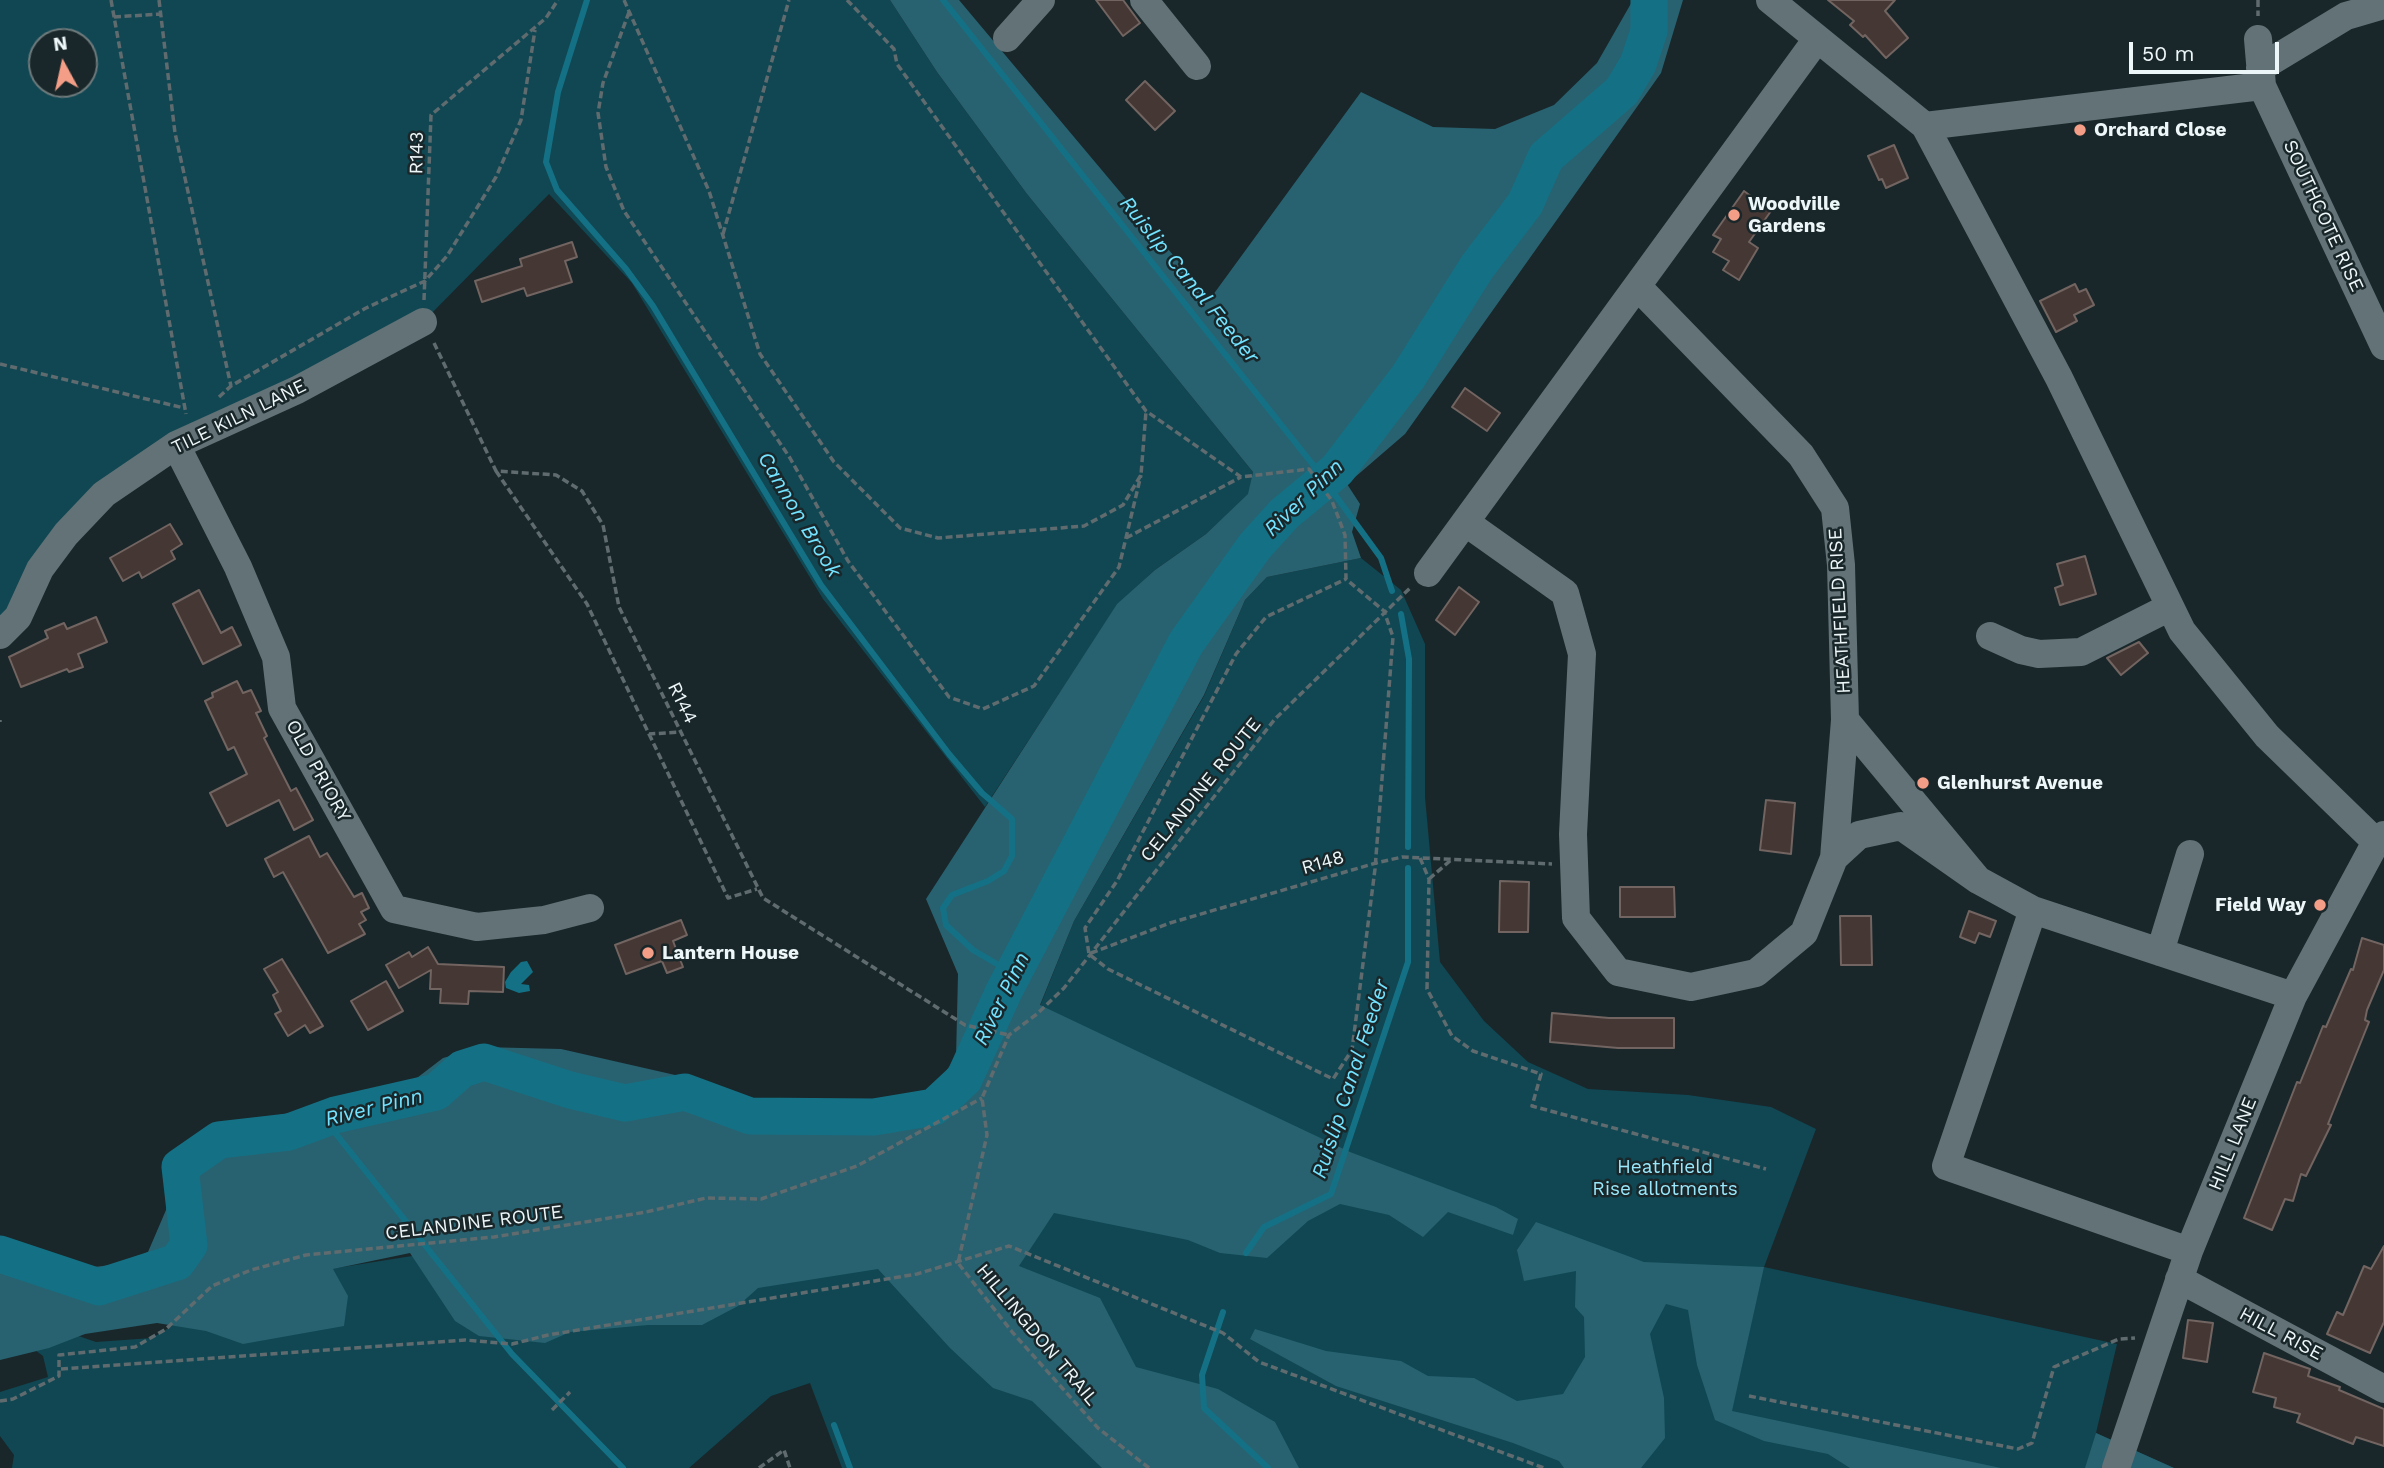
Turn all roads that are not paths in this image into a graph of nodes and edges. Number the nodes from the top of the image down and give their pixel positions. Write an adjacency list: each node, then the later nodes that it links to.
1 (1041, 0): 5 (street)
2 (1144, 0): 8 (street)
3 (1770, 0): 6 (street)
4 (2384, 5): 9 (street)
5 (1007, 37)
6 (1817, 39): 10 (street); 11 (street)
7 (2258, 39): 9 (street)
8 (1197, 66)
9 (2261, 77): 10 (street); 13 (street, SOUTHCOTE RISE)
10 (1925, 126): 17 (street)
11 (1637, 286): 15 (street); 20 (street, HEATHFIELD RISE)
12 (423, 321): 14 (street, TILE KILN LANE)
13 (2384, 346)
14 (176, 445): 18 (street, TILE KILN LANE); 25 (street, OLD PRIORY)
15 (1465, 522): 16 (street); 23 (street)
16 (1428, 573)
17 (2170, 607): 19 (street); 21 (street)
18 (0, 635)
19 (1990, 636)
20 (1845, 720): 23 (street); 24 (street, HEATHFIELD RISE)
21 (2380, 838): 28 (street, HILL LANE)
22 (2190, 854): 27 (street)
23 (1834, 858): 24 (street)
24 (1978, 880): 26 (street)
25 (590, 908)
26 (2033, 910): 27 (street); 29 (street)
27 (2160, 952): 28 (street)
28 (2293, 996): 29 (street, HILL LANE)
29 (2189, 1251): 30 (street, HILL LANE)
30 (2179, 1279): 31 (street, HILL RISE); 32 (street, HILL LANE)
31 (2384, 1389)
32 (2116, 1468)

